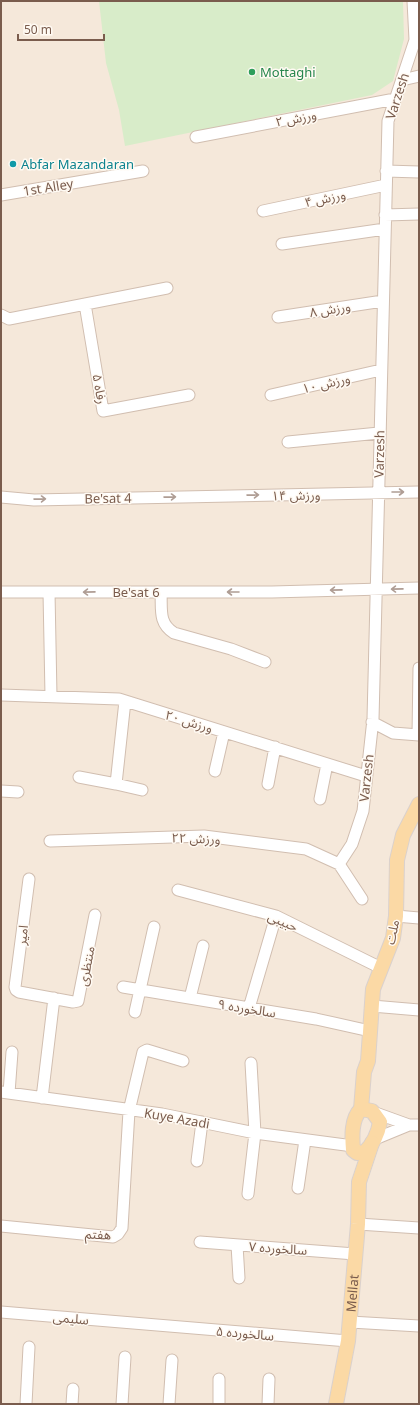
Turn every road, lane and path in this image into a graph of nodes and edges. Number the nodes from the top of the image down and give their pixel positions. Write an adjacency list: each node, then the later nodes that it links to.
1 (413, 1): 3 (street, Varzesh)
2 (419, 76): 3 (street)
3 (402, 80): 4 (street, Varzesh)
4 (395, 99): 5 (street, ورزش ۲); 7 (street, Varzesh)
5 (196, 137)
6 (143, 171): 10 (street, 1st Alley)
7 (386, 172): 8 (street); 9 (street, Varzesh)
8 (419, 172)
9 (386, 185): 11 (street, ورزش ۴); 13 (street, Varzesh)
10 (1, 195)
11 (263, 211)
12 (419, 214): 13 (street)
13 (385, 215): 14 (street, Varzesh)
14 (385, 229): 15 (street); 17 (street, Varzesh)
15 (282, 244)
16 (167, 288): 18 (street)
17 (383, 301): 20 (street, ورزش ۸); 21 (street, Varzesh)
18 (84, 304): 19 (street); 22 (street, رفاه ۵)
19 (1, 315)
20 (278, 317)
21 (381, 370): 23 (street, ورزش ۱۰); 24 (street, Varzesh)
22 (189, 395)
23 (271, 395)
24 (379, 433): 25 (street); 26 (street, Varzesh)
25 (288, 442)
26 (378, 492): 27 (street, ورزش ۱۴, one-way to 27); 28 (street, ورزش ۱۴, one-way to 26); 31 (street, Varzesh)
27 (419, 492)
28 (214, 496): 29 (street, Be'sat 4, one-way to 28)
29 (1, 497)
30 (419, 588): 31 (street, Be'sat 6, one-way to 31)
31 (375, 589): 34 (street, Be'sat 6, one-way to 34); 40 (street, Varzesh)
32 (1, 592): 33 (street, Be'sat 6)
33 (49, 592): 34 (street, Be'sat 6, one-way to 33); 38 (street)
34 (161, 592): 35 (street)
35 (265, 662)
36 (419, 668): 42 (street)
37 (4, 695): 38 (street, ورزش ۲۰)
38 (51, 696): 39 (street, ورزش ۲۰)
39 (125, 701): 41 (street, ورزش ۲۰); 48 (street)
40 (372, 722): 42 (street); 46 (street, Varzesh)
41 (224, 732): 43 (street, ورزش ۲۰); 45 (street)
42 (418, 735)
43 (275, 747): 44 (street, ورزش ۲۰); 49 (street)
44 (327, 764): 46 (street, ورزش ۲۰); 53 (street)
45 (215, 771)
46 (366, 776): 56 (street, Varzesh)
47 (79, 778): 48 (street)
48 (116, 784): 50 (street)
49 (268, 784)
50 (142, 790)
51 (1, 791): 52 (street)
52 (18, 792)
53 (320, 799)
54 (419, 804): 62 (main road, ملت)
55 (50, 841): 56 (street, ورزش ۲۲)
56 (339, 864): 59 (street)
57 (29, 879): 68 (street, امیر)
58 (178, 890): 61 (street, حبیبی)
59 (362, 899)
60 (95, 915): 70 (street, منتظری)
61 (276, 916): 66 (street, حبیبی); 73 (street)
62 (396, 916): 63 (street); 66 (main road, ملت)
63 (419, 918)
64 (154, 927): 69 (street)
65 (203, 946): 71 (street)
66 (381, 968): 72 (main road, ملت)
67 (123, 987): 69 (street, سالخورده ۹)
68 (16, 990): 70 (street, منتظری)
69 (141, 990): 71 (street, سالخورده ۹); 75 (street)
70 (54, 998): 81 (street)
71 (190, 998): 73 (street, سالخورده ۹)
72 (372, 1006): 74 (street); 76 (main road, ملت)
73 (249, 1008): 76 (street, سالخورده ۹)
74 (419, 1010)
75 (135, 1012)
76 (370, 1031): 82 (main road, ملت)
77 (12, 1052): 80 (street)
78 (183, 1061): 83 (street, هفتم)
79 (251, 1063): 86 (street)
80 (5, 1093): 81 (street, Kuye Azadi)
81 (42, 1098): 83 (street, Kuye Azadi)
82 (368, 1110): 85 (street); 88 (main road, ملت); 89 (main road)
83 (129, 1111): 84 (street, Kuye Azadi); 95 (street, هفتم)
84 (202, 1122): 86 (street, Kuye Azadi); 90 (street)
85 (414, 1125): 88 (street)
86 (255, 1133): 87 (street, Kuye Azadi); 93 (street)
87 (305, 1140): 89 (street, Kuye Azadi); 92 (street)
88 (373, 1141): 89 (main road); 91 (main road, ملت)
89 (353, 1148): 91 (main road)
90 (197, 1161)
91 (359, 1182): 94 (main road, Mellat)
92 (298, 1188)
93 (248, 1194)
94 (358, 1224): 96 (street); 99 (main road, Mellat)
95 (1, 1226)
96 (419, 1228)
97 (200, 1242): 98 (street, سالخورده ۷)
98 (237, 1245): 99 (street, سالخورده ۷); 100 (street)
99 (355, 1254): 102 (main road, Mellat)
100 (238, 1278)
101 (1, 1312): 103 (street, سلیمی)
102 (350, 1322): 104 (street); 105 (main road, Mellat)
103 (142, 1324): 105 (street, سالخورده ۵)
104 (419, 1326)
105 (348, 1341): 112 (main road, Mellat)
106 (29, 1347): 113 (street)
107 (126, 1357): 115 (street)
108 (172, 1360): 116 (street)
109 (269, 1379): 118 (street)
110 (219, 1380): 117 (street)
111 (73, 1389): 114 (street)
112 (340, 1403)
113 (26, 1404)
114 (72, 1404)
115 (122, 1404)
116 (169, 1404)
117 (219, 1404)
118 (268, 1404)

